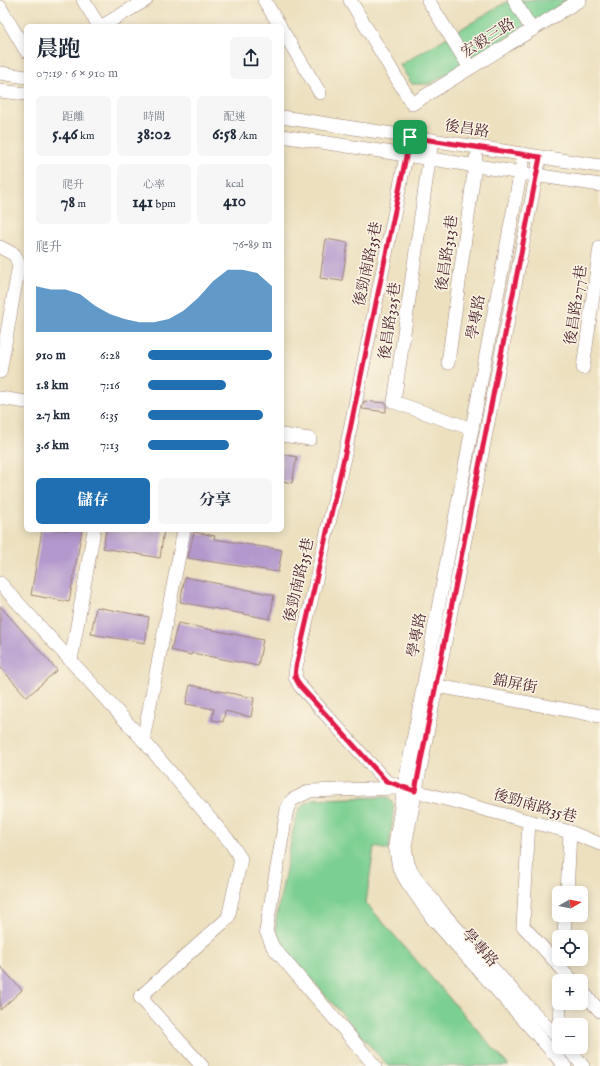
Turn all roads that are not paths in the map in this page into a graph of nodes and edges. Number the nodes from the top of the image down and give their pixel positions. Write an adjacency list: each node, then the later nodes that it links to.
1 (83, 0): 9 (street)
2 (146, 0): 10 (street)
3 (264, 0): 11 (street)
4 (350, 0): 15 (street, 宏毅三路)
5 (428, 0): 15 (street)
6 (514, 0): 12 (street)
7 (580, 0): 12 (street, 宏毅三路)
8 (0, 7): 14 (street)
9 (98, 24)
10 (105, 24)
11 (279, 24)
12 (532, 30): 15 (street, 宏毅三路)
13 (284, 33): 19 (street)
14 (24, 48)
15 (470, 68)
16 (0, 73): 17 (street)
17 (24, 77)
18 (0, 91): 20 (street)
19 (320, 93)
20 (24, 94)
21 (284, 117): 23 (street, 後昌路)
22 (284, 136): 27 (street)
23 (410, 137): 24 (street, 後昌路); 27 (street, 後勁南路35巷)
24 (432, 140): 25 (street, 後昌路); 29 (street, 後昌路325巷)
25 (478, 147): 26 (street, 後昌路); 30 (street, 後昌路313巷)
26 (524, 154): 28 (street, 後昌路); 32 (street, 學專路)
27 (407, 156): 29 (street); 52 (street, 後勁南路35巷)
28 (540, 157): 31 (street, 後昌路); 33 (street, 學專路)
29 (430, 159): 30 (street); 42 (street, 後昌路325巷)
30 (475, 165): 32 (street); 37 (street, 後昌路313巷)
31 (600, 166)
32 (520, 172): 33 (street); 42 (street, 學專路)
33 (536, 174): 34 (street); 49 (street, 學專路)
34 (600, 185)
35 (0, 247): 39 (street)
36 (600, 247): 38 (street, 後昌路277巷)
37 (448, 363)
38 (583, 368)
39 (0, 372)
40 (0, 398): 41 (street)
41 (24, 402)
42 (472, 429): 49 (street, 學專路)
43 (284, 436): 44 (street)
44 (310, 439)
45 (94, 532): 48 (street)
46 (184, 532): 51 (street)
47 (0, 583): 48 (street)
48 (70, 660): 51 (street)
49 (430, 684): 50 (street, 錦屏街); 52 (street, 學專路)
50 (600, 716)
51 (144, 740): 64 (street)
52 (409, 790): 53 (street, 後勁南路35巷); 60 (street, 學專路); 62 (street, 學專路); 65 (street)
53 (528, 821): 54 (street, 後勁南路35巷); 57 (street)
54 (570, 832): 55 (street, 後勁南路35巷); 56 (street)
55 (600, 844)
56 (567, 886)
57 (562, 970)
58 (588, 998): 59 (street)
59 (600, 1011)
60 (552, 1031)
61 (552, 1045): 62 (street)
62 (549, 1048): 66 (street, 學專路)
63 (572, 1054): 67 (street)
64 (202, 1066)
65 (375, 1066)
66 (565, 1066)
67 (583, 1066)

